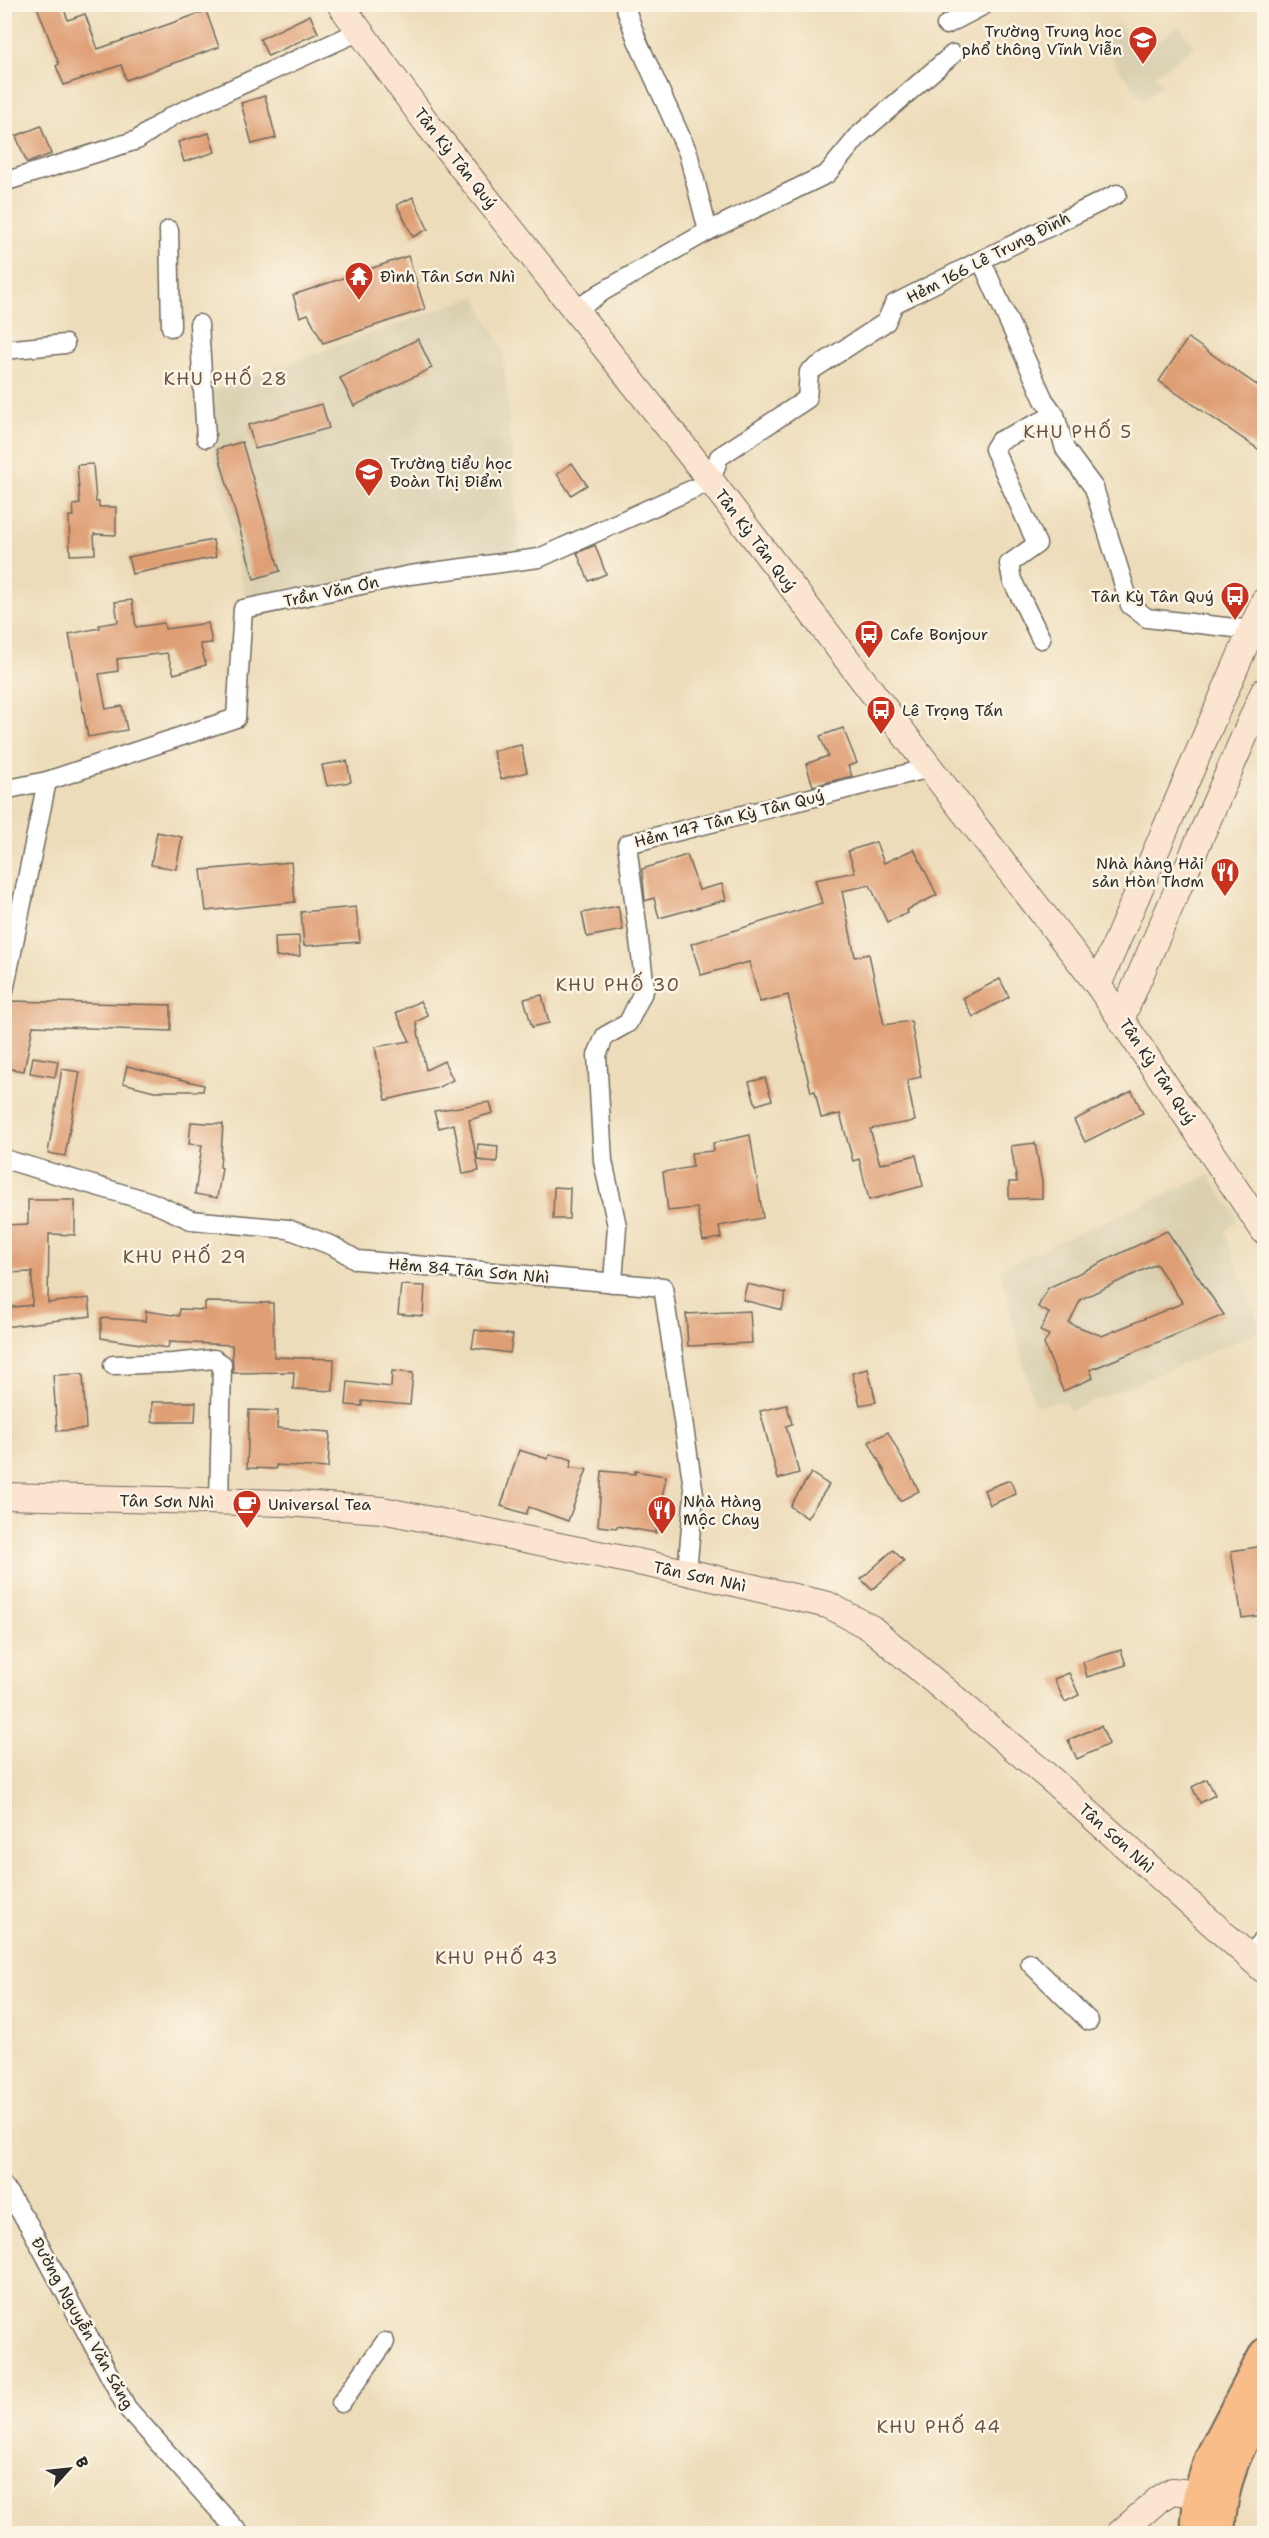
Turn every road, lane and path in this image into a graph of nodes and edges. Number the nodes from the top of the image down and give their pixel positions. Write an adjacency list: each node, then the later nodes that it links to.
1 (624, 4): 10 (street)
2 (986, 4): 4 (street)
3 (346, 7): 5 (main road, Tân Kỳ Tân Quý)
4 (946, 25)
5 (360, 31): 7 (street); 12 (main road, Tân Kỳ Tân Quý)
6 (953, 54): 10 (street)
7 (4, 182)
8 (1117, 194): 11 (street, Hẻm 166 Lê Trung Đình)
9 (169, 230): 14 (street)
10 (708, 231): 12 (street)
11 (981, 260): 17 (street); 19 (street, Hẻm 166 Lê Trung Đình)
12 (576, 310): 19 (main road, Tân Kỳ Tân Quý)
13 (199, 324): 18 (street)
14 (171, 327)
15 (65, 344): 16 (street)
16 (4, 350)
17 (1055, 415): 21 (street); 22 (street)
18 (206, 438)
19 (711, 481): 24 (main road, Tân Kỳ Tân Quý); 25 (street, Trần Văn Ơn)
20 (1264, 601): 21 (main road)
21 (1252, 630): 27 (main road)
22 (1041, 639)
23 (1264, 691): 29 (main road)
24 (930, 768): 27 (main road, Tân Kỳ Tân Quý); 32 (street, Hẻm 147 Tân Kỳ Tân Quý)
25 (47, 781): 26 (street); 28 (street)
26 (4, 790)
27 (1098, 985): 29 (main road, Tân Kỳ Tân Quý)
28 (4, 991)
29 (1122, 1017): 31 (main road, Tân Kỳ Tân Quý)
30 (4, 1160): 32 (street, Hẻm 84 Tân Sơn Nhì)
31 (1264, 1231)
32 (613, 1283): 36 (street, Hẻm 84 Tân Sơn Nhì)
33 (113, 1365): 35 (street)
34 (4, 1496): 35 (main road, Tân Sơn Nhì)
35 (219, 1502): 36 (main road, Tân Sơn Nhì)
36 (687, 1572): 37 (main road, Tân Sơn Nhì)
37 (1259, 1955)
38 (1030, 1963): 39 (street)
39 (1089, 2021)
40 (4, 2187): 46 (street, Đường Nguyễn Văn Săng)
41 (385, 2342): 43 (street)
42 (1264, 2354): 45 (main road)
43 (340, 2403)
44 (1264, 2403): 45 (main road)
45 (1211, 2495): 47 (main road); 48 (main road); 49 (main road)
46 (240, 2534)
47 (1119, 2534)
48 (1195, 2534)
49 (1220, 2534)

